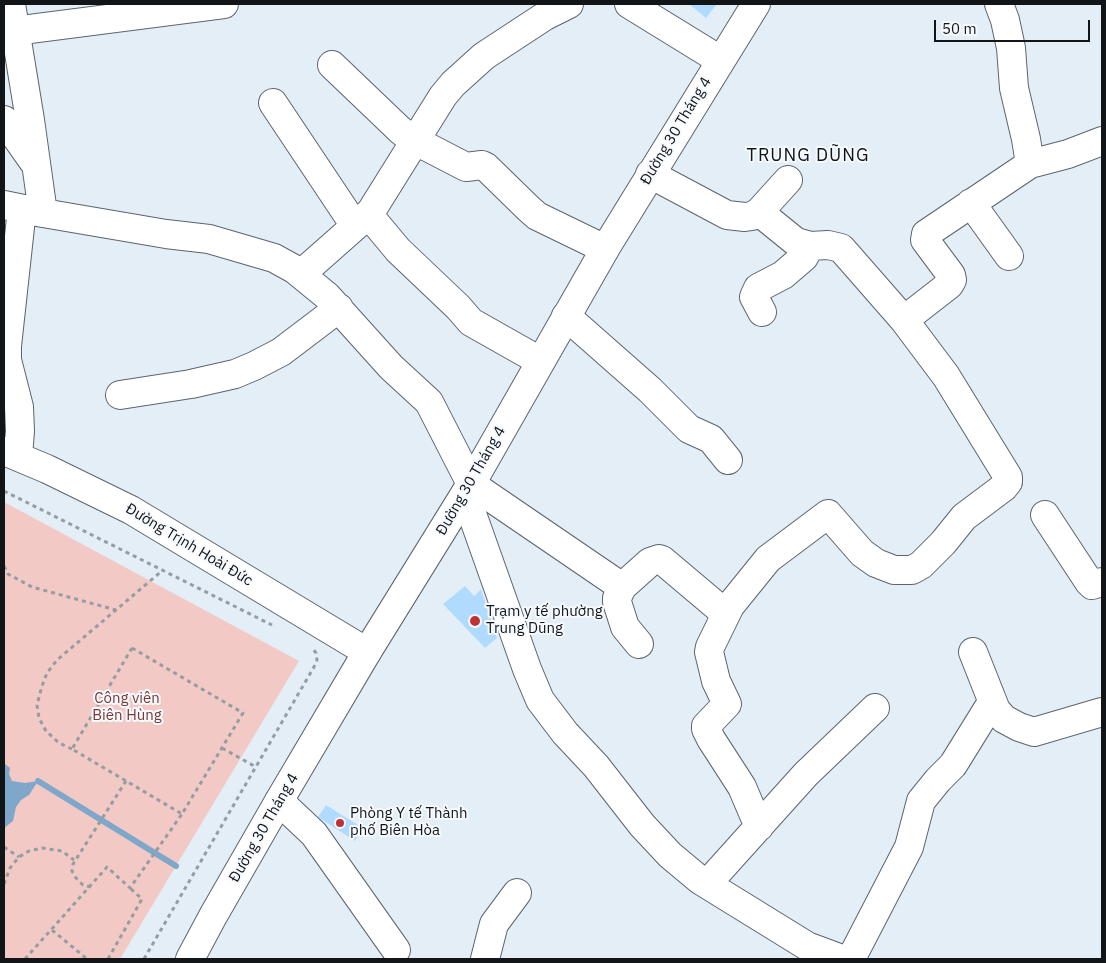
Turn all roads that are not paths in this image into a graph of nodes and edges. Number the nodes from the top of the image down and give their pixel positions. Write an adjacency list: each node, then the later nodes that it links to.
1 (10, 4): 7 (street)
2 (224, 4): 7 (street)
3 (569, 4): 12 (street)
4 (629, 4): 8 (street)
5 (756, 4): 8 (street, Đường 30 Tháng 4)
6 (999, 4): 14 (street)
7 (14, 31): 15 (street)
8 (720, 60): 16 (street, Đường 30 Tháng 4)
9 (332, 65): 12 (street)
10 (272, 102): 21 (street)
11 (4, 120): 15 (street)
12 (416, 141): 21 (street); 23 (street)
13 (1102, 141): 14 (street)
14 (1030, 164): 18 (street)
15 (36, 166): 19 (street)
16 (650, 174): 20 (street); 23 (street, Đường 30 Tháng 4)
17 (788, 180): 20 (street)
18 (971, 203): 24 (street); 29 (street)
19 (23, 209): 25 (street); 32 (street)
20 (759, 212): 22 (street)
21 (362, 220): 25 (street); 30 (street)
22 (810, 246): 27 (street); 29 (street)
23 (605, 249): 28 (street, Đường 30 Tháng 4)
24 (1009, 256)
25 (302, 274): 26 (street)
26 (339, 308): 31 (street); 34 (street)
27 (762, 312)
28 (566, 316): 30 (street, Đường 30 Tháng 4); 33 (street)
29 (904, 320): 38 (street)
30 (540, 361): 34 (street, Đường 30 Tháng 4)
31 (120, 396)
32 (11, 454): 40 (street, Đường Trịnh Hoài Đức)
33 (728, 460)
34 (468, 489): 37 (street); 40 (street, Đường 30 Tháng 4); 47 (street)
35 (1045, 516): 36 (street)
36 (1102, 582)
37 (622, 587): 38 (street); 39 (street)
38 (726, 614): 46 (street)
39 (639, 644)
40 (367, 652): 45 (street, Đường 30 Tháng 4)
41 (973, 652): 42 (street)
42 (992, 702): 44 (street); 53 (street)
43 (876, 708): 46 (street)
44 (1102, 712)
45 (279, 801): 49 (street); 50 (street, Đường 30 Tháng 4)
46 (760, 827): 47 (street)
47 (707, 884): 52 (street)
48 (517, 893): 51 (street)
49 (396, 950)
50 (190, 959)
51 (486, 959)
52 (842, 959)
53 (851, 959)

